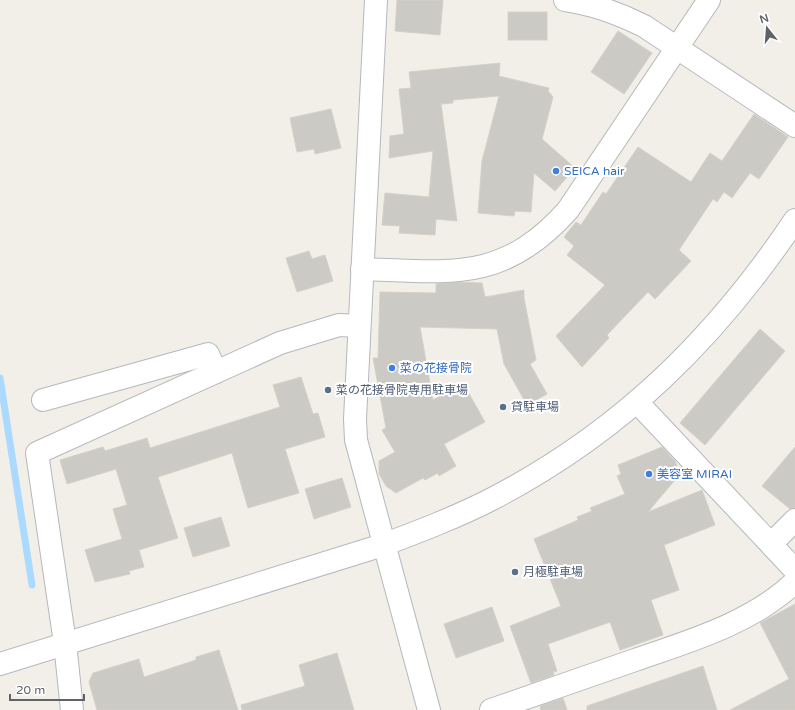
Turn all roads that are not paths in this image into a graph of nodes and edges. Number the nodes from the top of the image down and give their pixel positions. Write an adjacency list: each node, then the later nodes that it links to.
1 (376, 0): 7 (street)
2 (565, 0): 4 (street)
3 (709, 0): 4 (street)
4 (677, 48): 5 (street); 7 (street)
5 (795, 126)
6 (795, 220): 11 (street)
7 (362, 269): 8 (street)
8 (359, 326): 9 (street); 14 (street)
9 (216, 372): 10 (street); 17 (street)
10 (43, 400)
11 (637, 402): 13 (street); 14 (street)
12 (795, 520): 13 (street)
13 (771, 544): 15 (street)
14 (383, 545): 17 (street); 20 (street)
15 (795, 570)
16 (795, 582): 21 (street)
17 (65, 644): 18 (street); 19 (street)
18 (0, 664)
19 (72, 710)
20 (429, 710)
21 (491, 710)

